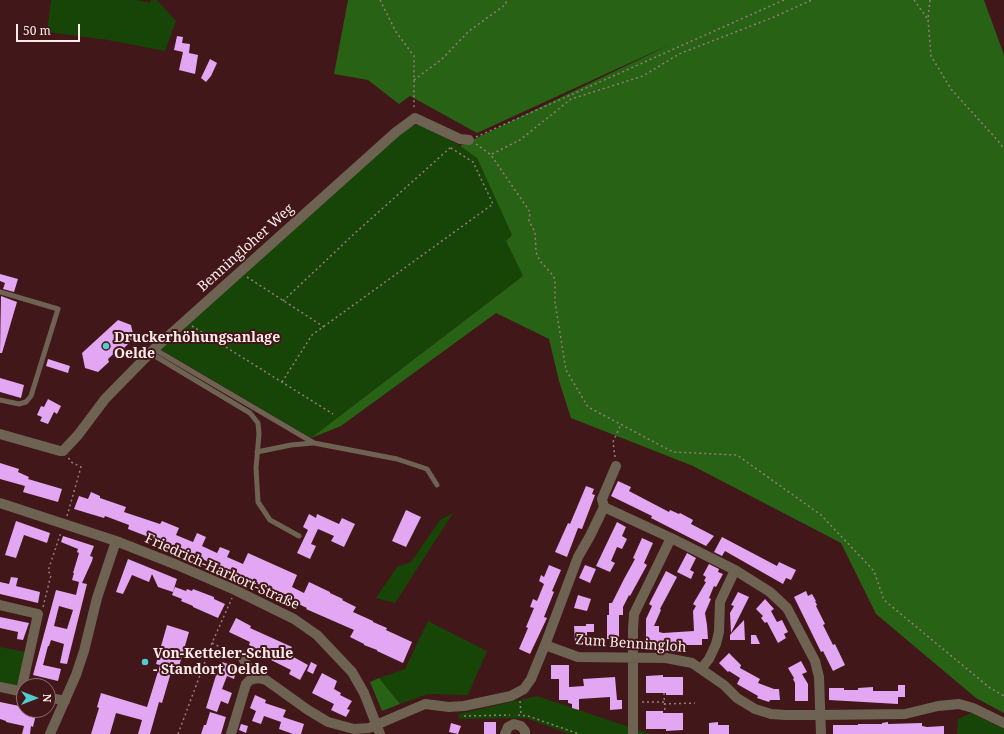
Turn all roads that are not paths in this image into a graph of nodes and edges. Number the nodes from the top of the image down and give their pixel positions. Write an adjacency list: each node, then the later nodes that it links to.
1 (465, 140): 3 (street, Benningloher Weg)
2 (0, 292): 4 (lane)
3 (152, 351): 5 (street, Benningloher Weg); 6 (lane); 7 (lane)
4 (0, 400)
5 (0, 434)
6 (314, 443): 7 (lane); 9 (lane)
7 (257, 452): 12 (lane)
8 (616, 466): 11 (street)
9 (437, 485)
10 (0, 503): 14 (street, Friedrich-Harkort-Straße)
11 (604, 507): 13 (street); 17 (street)
12 (299, 536)
13 (671, 538): 15 (street); 19 (street)
14 (116, 541): 26 (street); 29 (street, Friedrich-Harkort-Straße)
15 (735, 570): 20 (street); 27 (street)
16 (0, 605): 21 (street)
17 (545, 645): 19 (street, Zum Benningloh); 29 (street)
18 (241, 654): 22 (street)
19 (633, 658): 20 (street, Zum Benningloh); 35 (street)
20 (701, 669): 27 (street, Zum Benningloh)
21 (25, 678)
22 (253, 679): 29 (street); 32 (street)
23 (0, 687): 24 (street)
24 (16, 690)
25 (56, 698): 26 (street)
26 (65, 700): 31 (street)
27 (820, 715): 28 (street, Zum Benningloh); 36 (street)
28 (1004, 723)
29 (377, 724): 33 (street, Friedrich-Harkort-Straße)
30 (523, 730): 34 (street)
31 (50, 734)
32 (231, 734)
33 (380, 734)
34 (504, 734)
35 (633, 734)
36 (821, 734)

